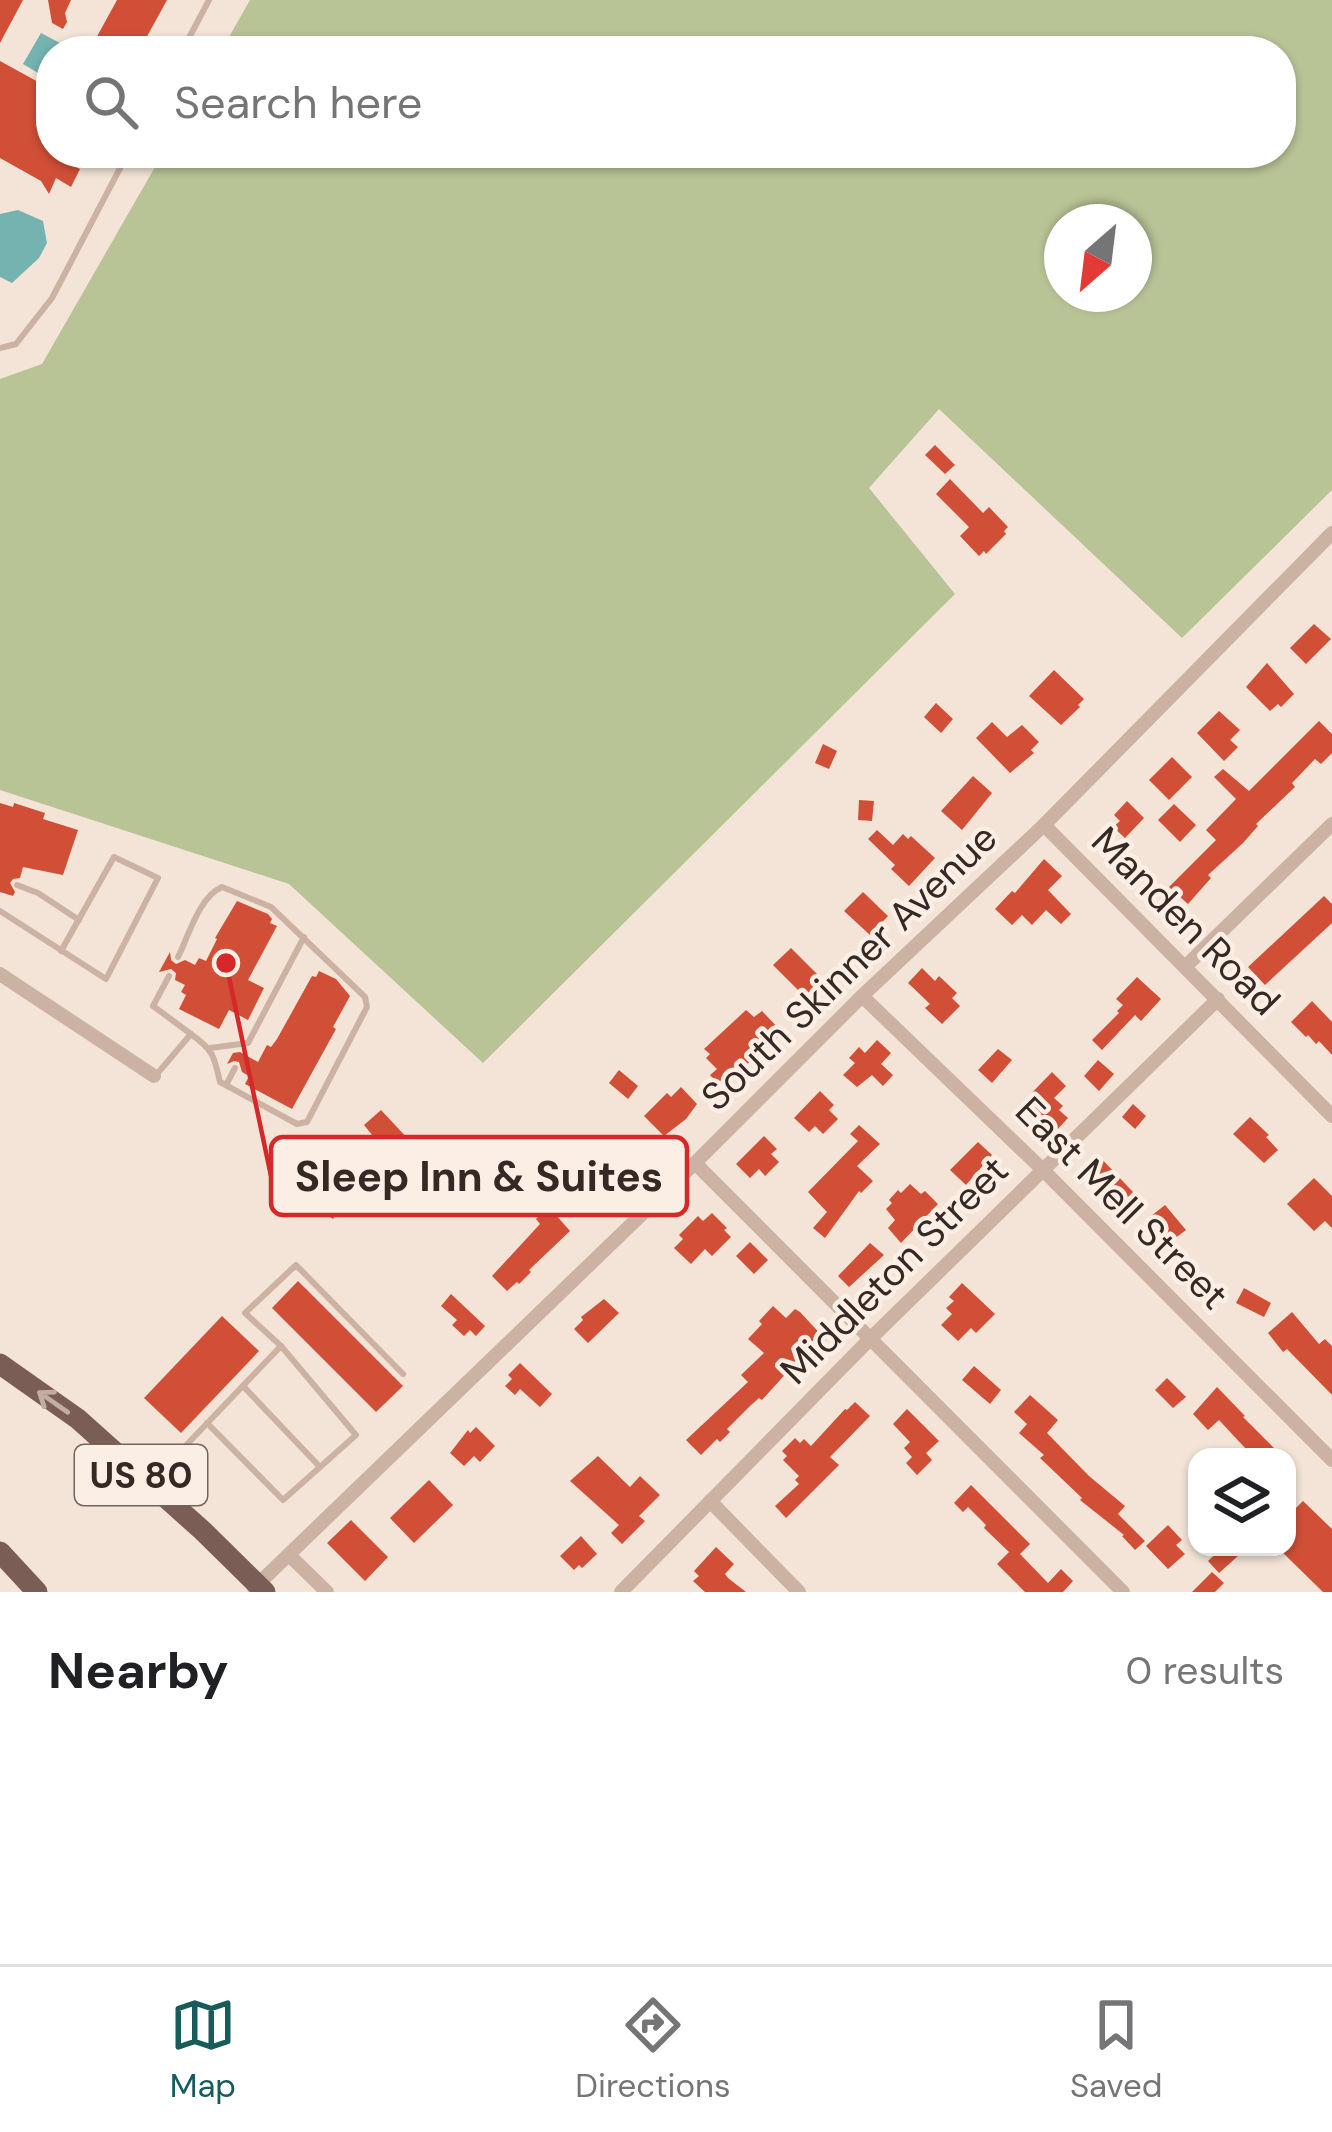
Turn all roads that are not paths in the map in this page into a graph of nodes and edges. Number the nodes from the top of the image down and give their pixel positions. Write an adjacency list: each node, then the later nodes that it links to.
1 (208, 0): 2 (lane)
2 (190, 36)
3 (120, 168): 4 (lane)
4 (0, 348)
5 (1332, 533): 7 (street, South Skinner Avenue)
6 (1332, 824): 14 (street)
7 (1044, 825): 14 (street, Manden Road); 17 (street, South Skinner Avenue)
8 (17, 885): 10 (lane)
9 (0, 911): 12 (lane)
10 (79, 920): 12 (lane); 12 (lane)
11 (304, 938): 13 (lane); 20 (lane); 25 (lane)
12 (62, 950)
13 (178, 957)
14 (1186, 966): 18 (street, Manden Road)
15 (0, 974): 24 (street)
16 (169, 976): 19 (lane)
17 (862, 996): 27 (street, South Skinner Avenue); 28 (street, East Mell Street)
18 (1218, 999): 26 (street, Manden Road); 28 (street, Middleton Street)
19 (190, 1034): 21 (lane); 24 (lane)
20 (248, 1043): 21 (lane); 22 (lane)
21 (210, 1048): 25 (lane)
22 (243, 1053)
23 (235, 1068): 25 (lane)
24 (154, 1076)
25 (226, 1085)
26 (1332, 1115)
27 (694, 1163): 29 (street); 40 (street, South Skinner Avenue)
28 (1042, 1169): 29 (street, Middleton Street); 35 (street, East Mell Street)
29 (869, 1340): 38 (street, Middleton Street); 46 (street)
30 (281, 1346): 32 (lane); 33 (lane); 36 (lane)
31 (2, 1366): 37 (main road, US 80, one-way to 31)
32 (403, 1374)
33 (243, 1386): 34 (lane); 36 (lane)
34 (207, 1423): 36 (lane); 37 (lane)
35 (1332, 1460)
36 (320, 1467)
37 (150, 1483): 41 (main road, US 80)
38 (710, 1502): 44 (street, Middleton Street); 45 (street)
39 (0, 1552): 42 (main road)
40 (290, 1556): 41 (street, South Skinner Avenue); 43 (street)
41 (258, 1590)
42 (37, 1592)
43 (327, 1592)
44 (621, 1592)
45 (799, 1592)
46 (1123, 1592)

